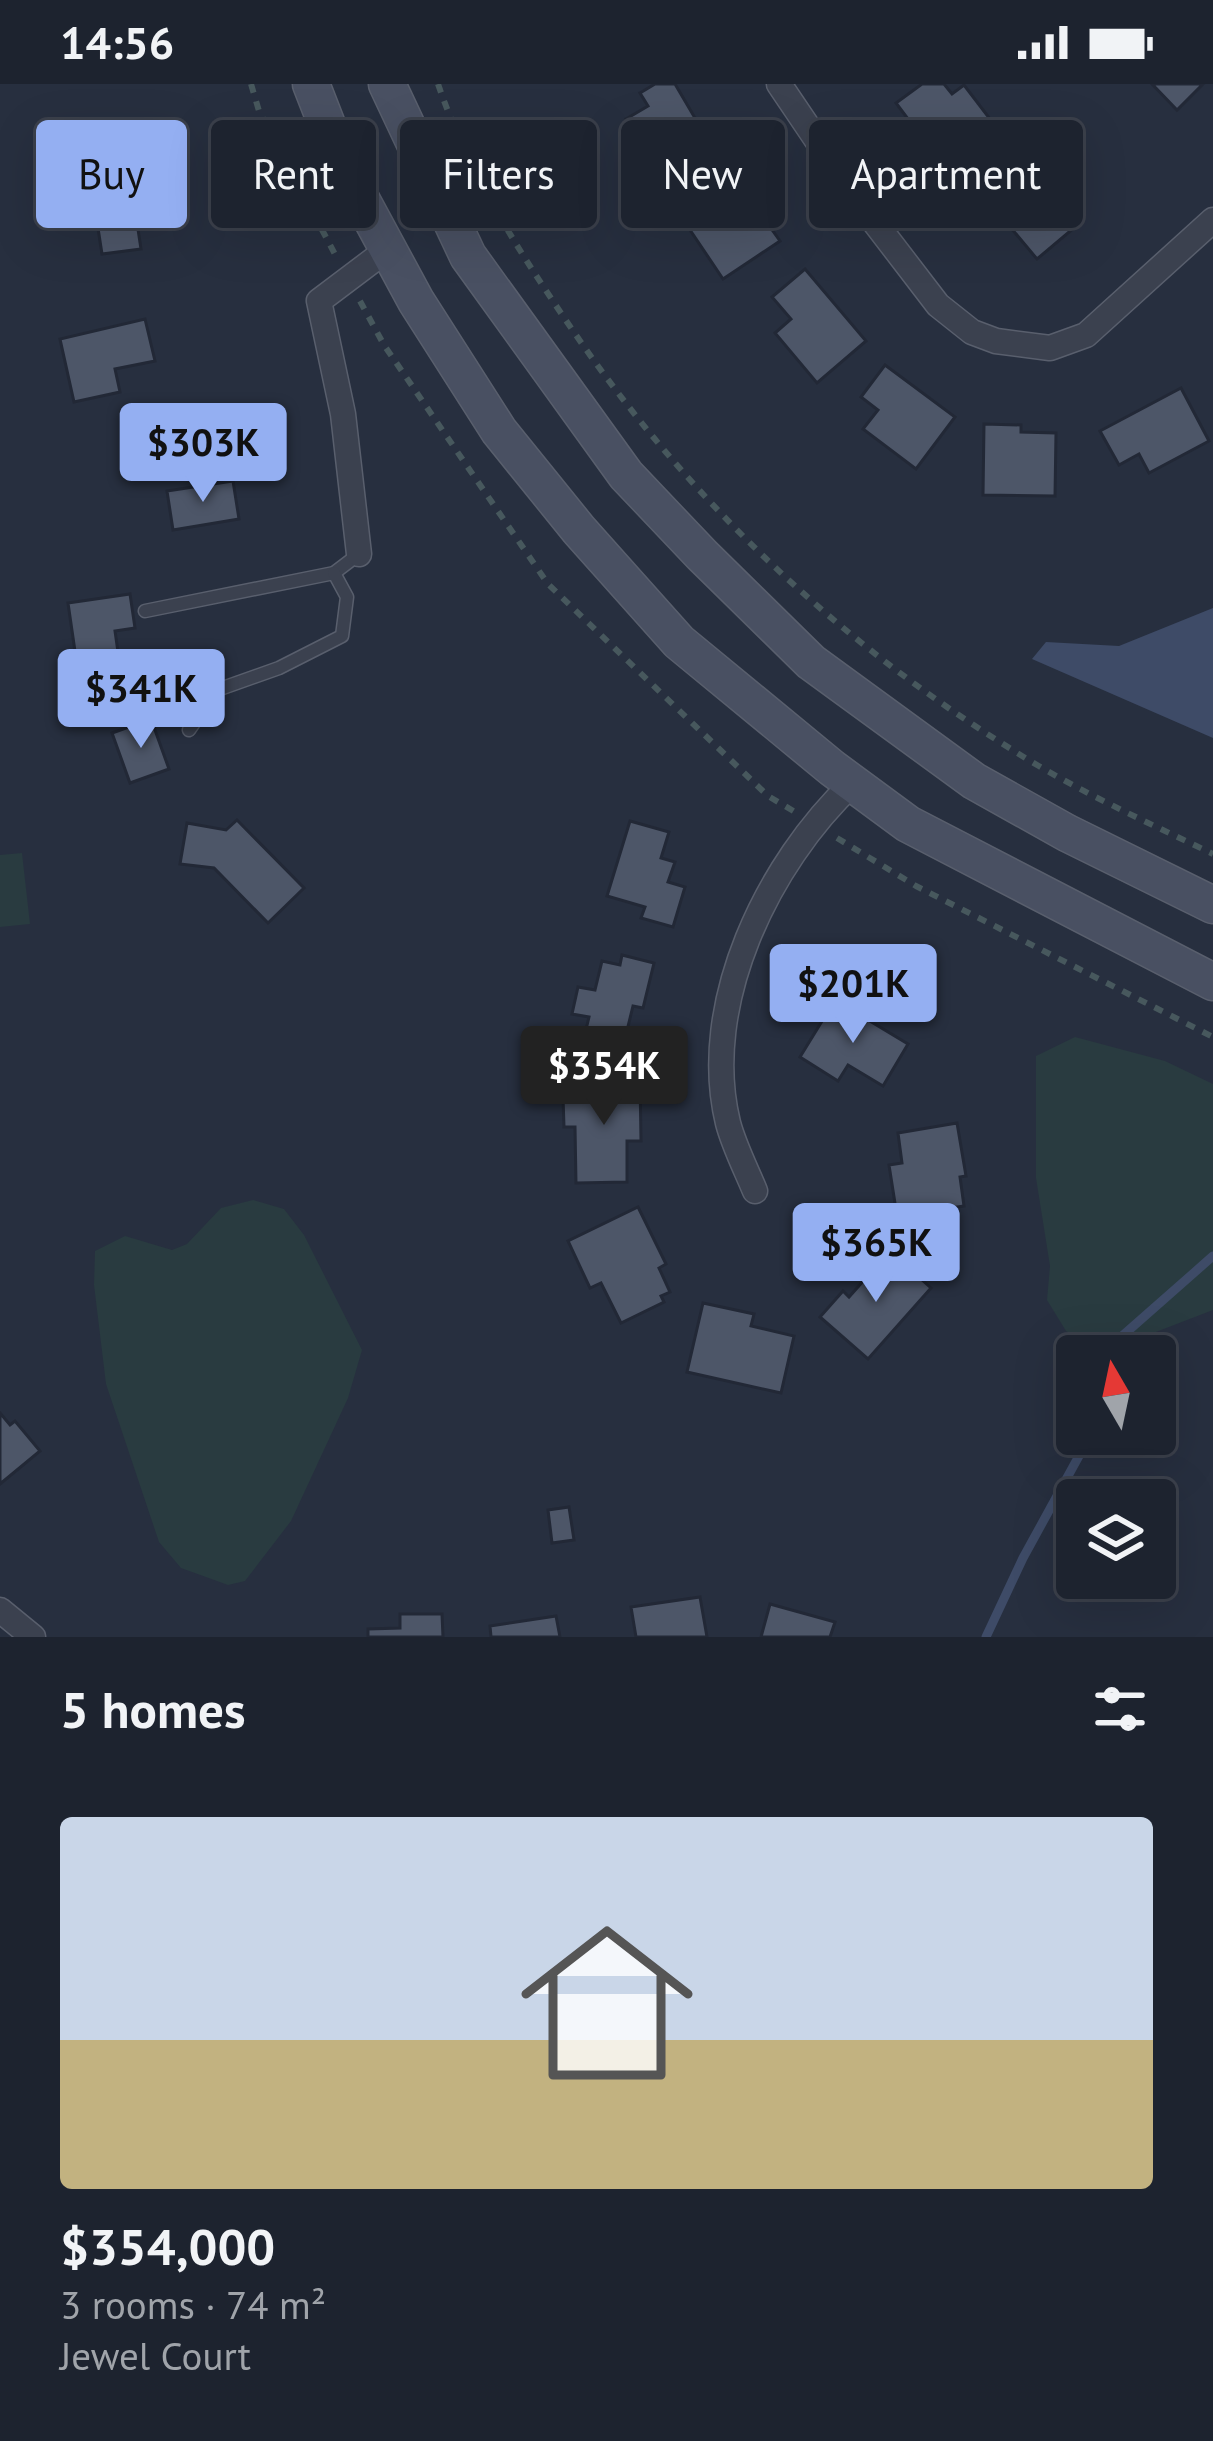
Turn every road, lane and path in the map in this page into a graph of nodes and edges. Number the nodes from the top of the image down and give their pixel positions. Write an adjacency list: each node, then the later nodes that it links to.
1 (310, 84): 6 (main road)
2 (387, 84): 13 (main road)
3 (438, 84): 12 (path)
4 (779, 84): 5 (street)
5 (1213, 220)
6 (388, 249): 7 (street); 11 (main road)
7 (359, 554): 8 (lane)
8 (334, 573): 9 (lane); 10 (lane)
9 (145, 611)
10 (189, 730)
11 (853, 783): 14 (main road); 15 (street)
12 (1213, 854)
13 (1213, 904)
14 (1213, 982)
15 (754, 1191)
16 (0, 1610): 17 (street)
17 (33, 1637)

